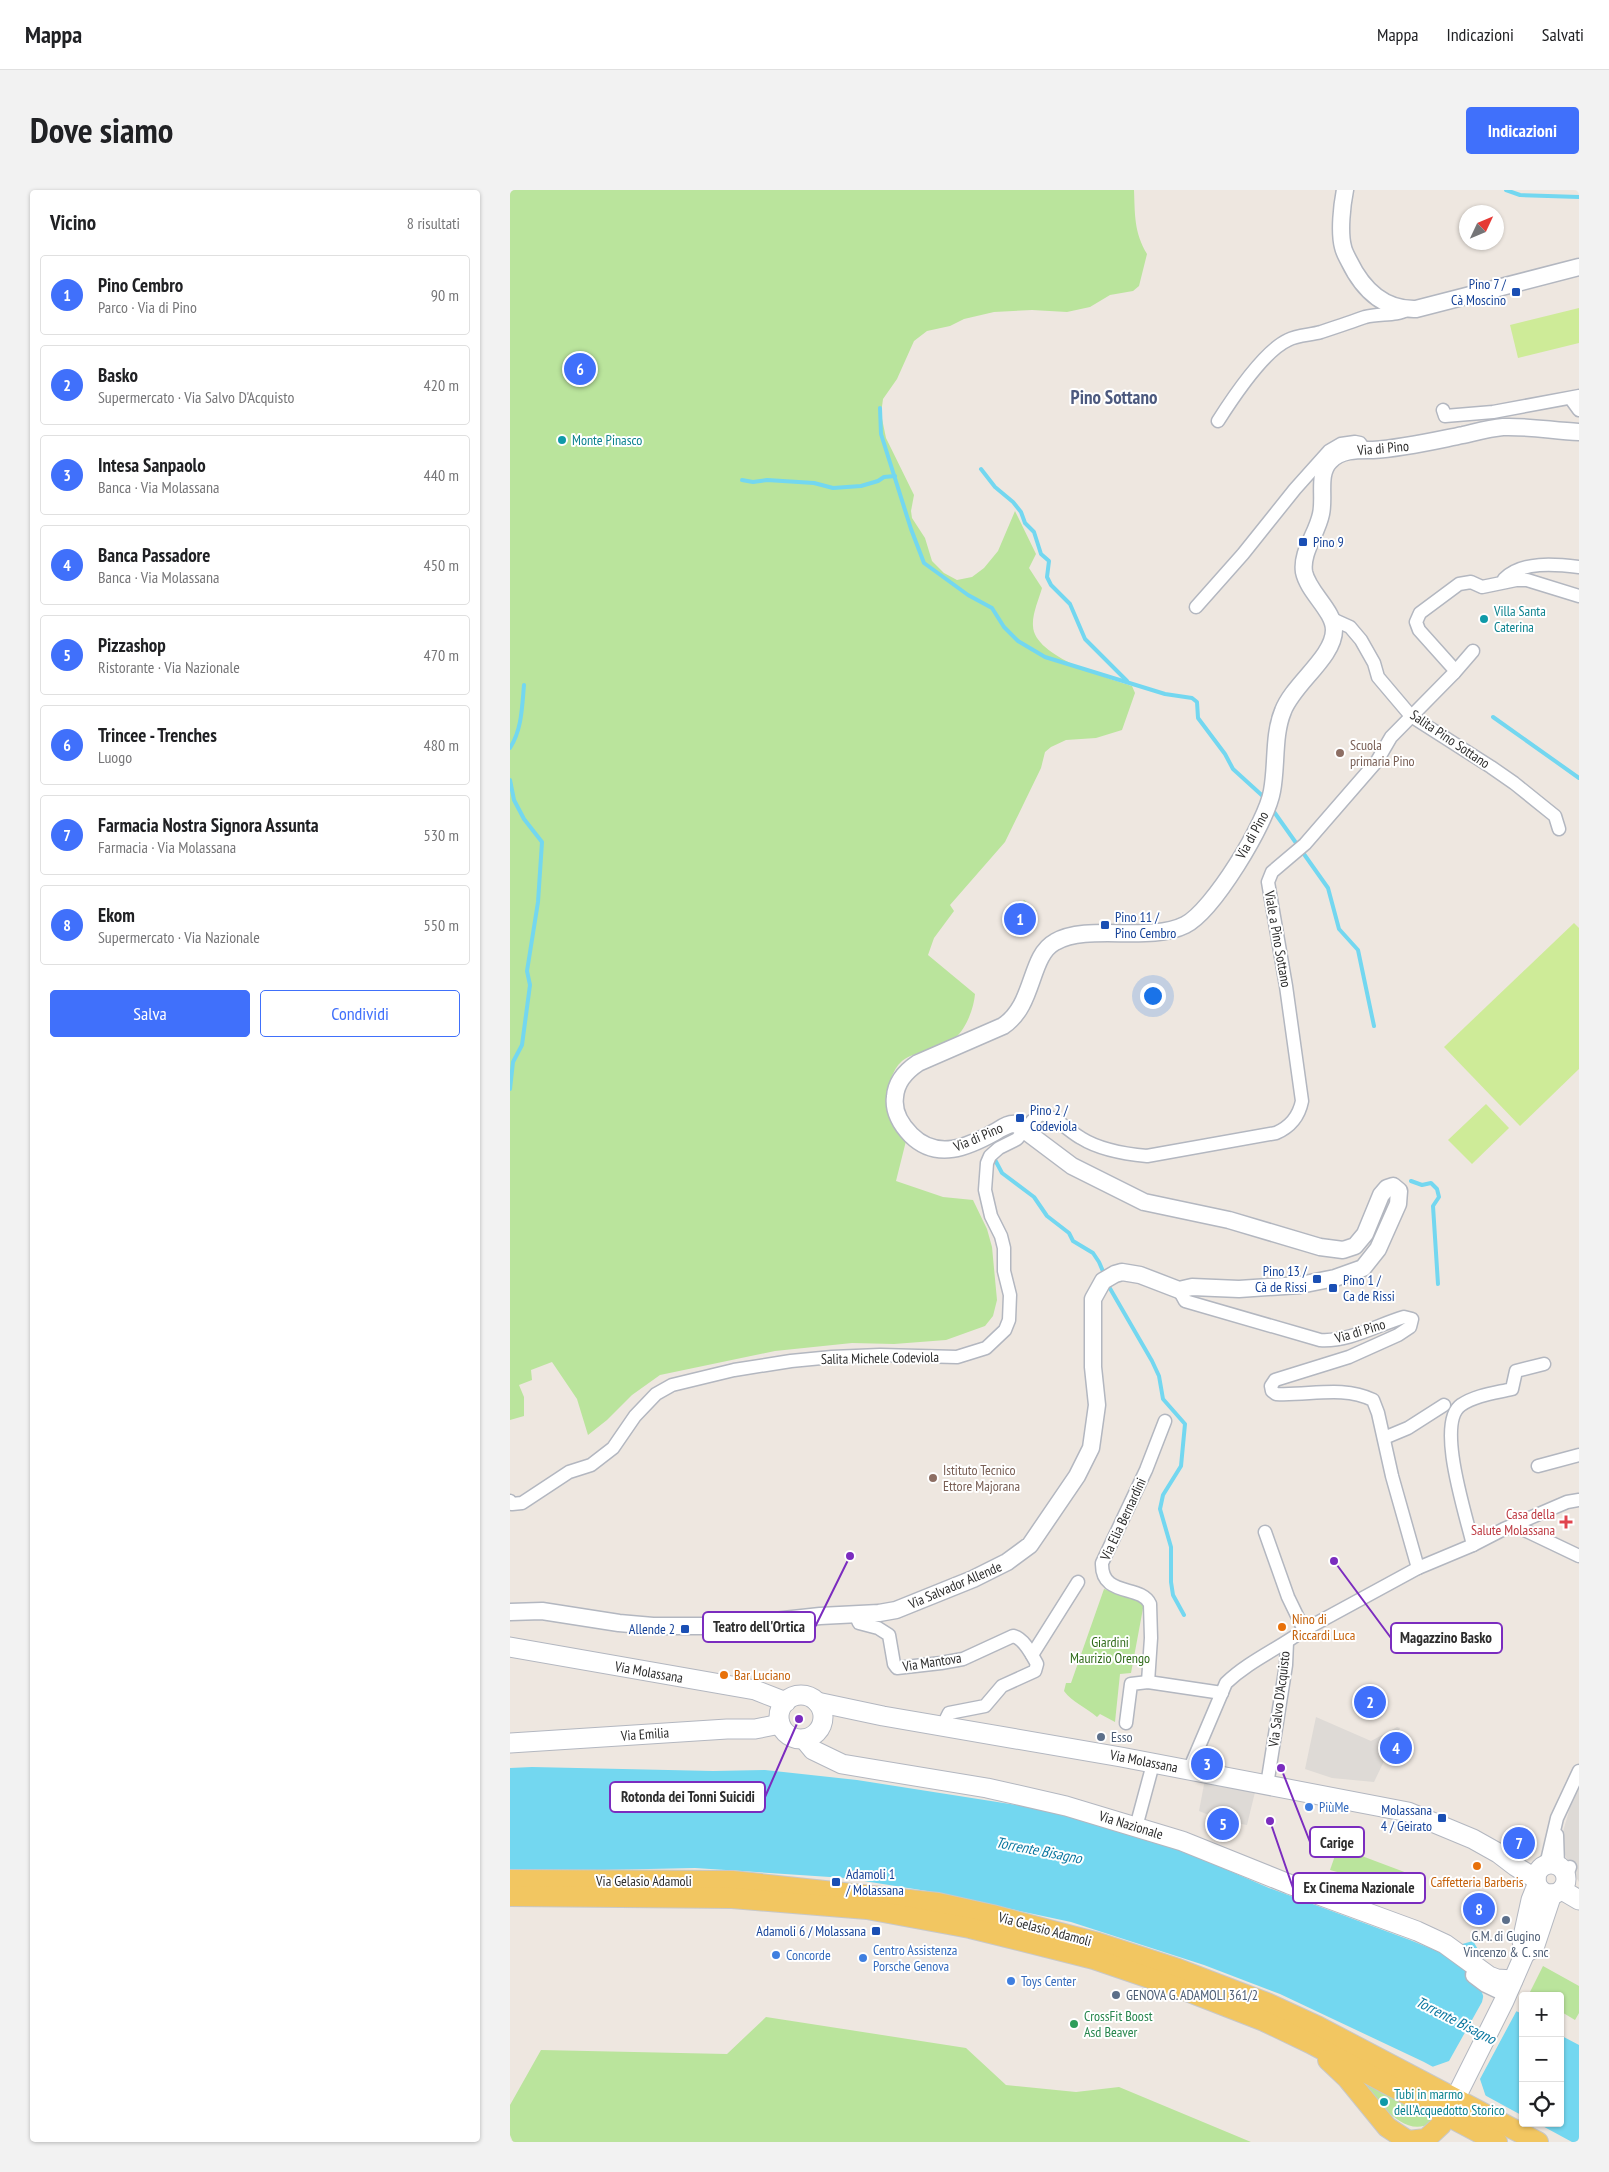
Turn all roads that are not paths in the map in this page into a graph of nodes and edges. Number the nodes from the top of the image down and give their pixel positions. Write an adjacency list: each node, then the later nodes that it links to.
1 (1345, 190): 3 (street)
2 (1579, 267): 3 (street)
3 (1406, 310): 7 (street)
4 (1575, 397): 5 (street); 6 (street)
5 (1443, 410)
6 (1579, 410)
7 (1218, 422)
8 (1579, 432): 9 (street, Via di Pino)
9 (1365, 450): 13 (street); 14 (street, Via di Pino)
10 (1579, 567): 11 (street)
11 (1501, 584): 12 (street); 16 (street)
12 (1579, 596)
13 (1196, 607)
14 (1330, 618): 17 (street, Salita Pino Sottano); 19 (street, Via di Pino)
15 (1473, 651): 16 (street, Viale a Pino Sottano)
16 (1454, 673): 17 (street, Viale a Pino Sottano)
17 (1411, 716): 18 (street, Salita Pino Sottano); 19 (street, Viale a Pino Sottano)
18 (1559, 829)
19 (1026, 1129): 20 (street); 28 (street, Salita Michele Codeviola)
20 (1179, 1290): 24 (street, Via di Pino); 36 (street, Via Salvador Allende)
21 (1544, 1364): 31 (street)
22 (1444, 1405): 24 (street)
23 (1164, 1421): 41 (street, Via Elia Bernardini)
24 (1384, 1438): 33 (street, Via di Pino)
25 (1579, 1455): 26 (street)
26 (1538, 1466)
27 (1579, 1500): 29 (street)
28 (510, 1501)
29 (1514, 1525): 31 (street); 32 (street)
30 (1265, 1532): 37 (street)
31 (1473, 1545): 33 (street)
32 (1579, 1556)
33 (1418, 1568): 37 (street)
34 (1078, 1582): 40 (street)
35 (510, 1612): 36 (street, Via Salvador Allende)
36 (855, 1614): 40 (street, Via Mantova)
37 (1304, 1630): 38 (street)
38 (1287, 1642): 42 (street); 54 (street, Via Salvo D'Acquisto)
39 (510, 1647): 43 (main road, Via Molassana)
40 (1032, 1654): 48 (street)
41 (1148, 1682): 42 (street); 46 (street)
42 (1222, 1692): 52 (street)
43 (786, 1702): 44 (main road); 47 (main road)
44 (817, 1702): 45 (main road, Via Molassana); 49 (main road)
45 (870, 1713): 48 (main road, Via Molassana); 49 (main road, Via Molassana)
46 (1126, 1723)
47 (780, 1724): 49 (main road); 50 (main road, Via Emilia)
48 (943, 1725): 51 (main road, Via Molassana)
49 (814, 1731): 55 (main road, Via Nazionale)
50 (510, 1743)
51 (1153, 1764): 52 (main road, Via Molassana); 55 (street)
52 (1189, 1770): 54 (main road, Via Molassana)
53 (1579, 1771): 56 (street)
54 (1267, 1784): 56 (main road, Via Molassana)
55 (1136, 1827): 60 (main road, Via Nazionale)
56 (1556, 1878): 59 (main road, Via Molassana); 60 (main road)
57 (510, 1880): 62 (main road, Via Gelasio Adamoli)
58 (510, 1896): 61 (main road, Via Gelasio Adamoli)
59 (1579, 1900)
60 (1508, 1992): 62 (main road)
61 (1310, 2043): 62 (main road, Via Gelasio Adamoli); 62 (main road)
62 (1454, 2100): 63 (main road, Via Gelasio Adamoli); 64 (main road, Via Gelasio Adamoli)
63 (1497, 2142)
64 (1538, 2142)

